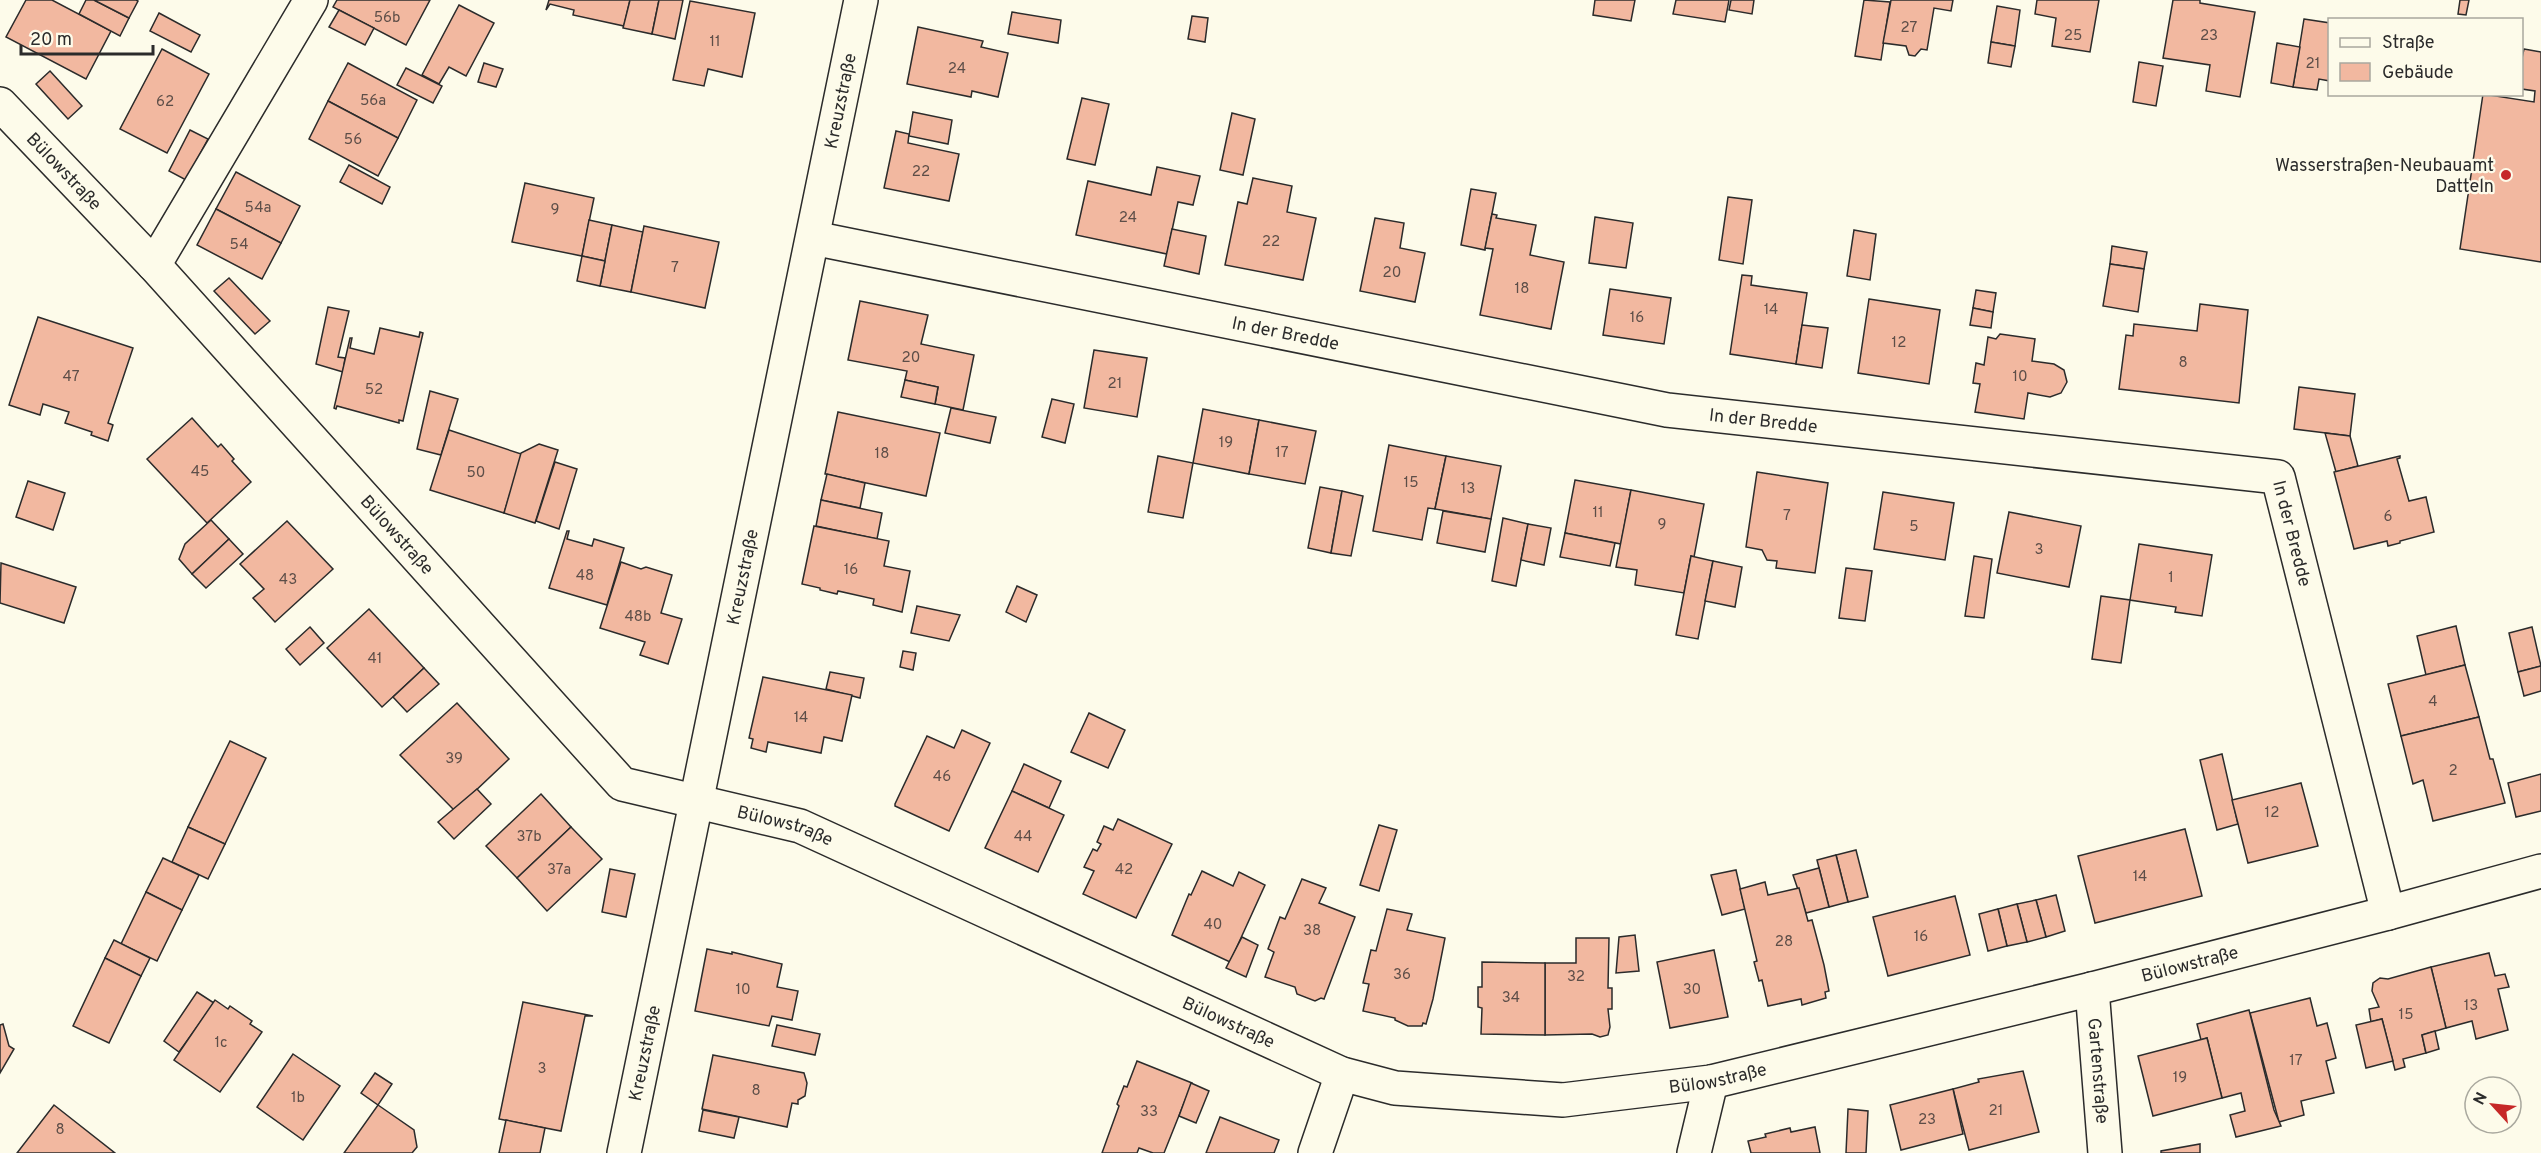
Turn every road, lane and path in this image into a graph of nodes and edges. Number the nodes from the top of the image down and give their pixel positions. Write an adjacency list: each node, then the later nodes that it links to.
1 (311, 0): 5 (street)
2 (861, 0): 4 (street, Kreuzstraße)
3 (0, 104): 5 (street, Bülowstraße)
4 (813, 238): 6 (street, Kreuzstraße); 8 (street, In der Bredde)
5 (154, 265): 6 (street, Bülowstraße)
6 (695, 801): 10 (street, Bülowstraße); 12 (street, Kreuzstraße)
7 (2541, 871): 8 (street, Bülowstraße)
8 (2388, 913): 9 (street, Bülowstraße)
9 (2092, 988): 11 (street, Bülowstraße); 15 (street, Gartenstraße)
10 (1342, 1074): 11 (street, Bülowstraße); 13 (street)
11 (1711, 1082): 14 (street)
12 (624, 1153)
13 (1315, 1153)
14 (1694, 1153)
15 (2105, 1153)

